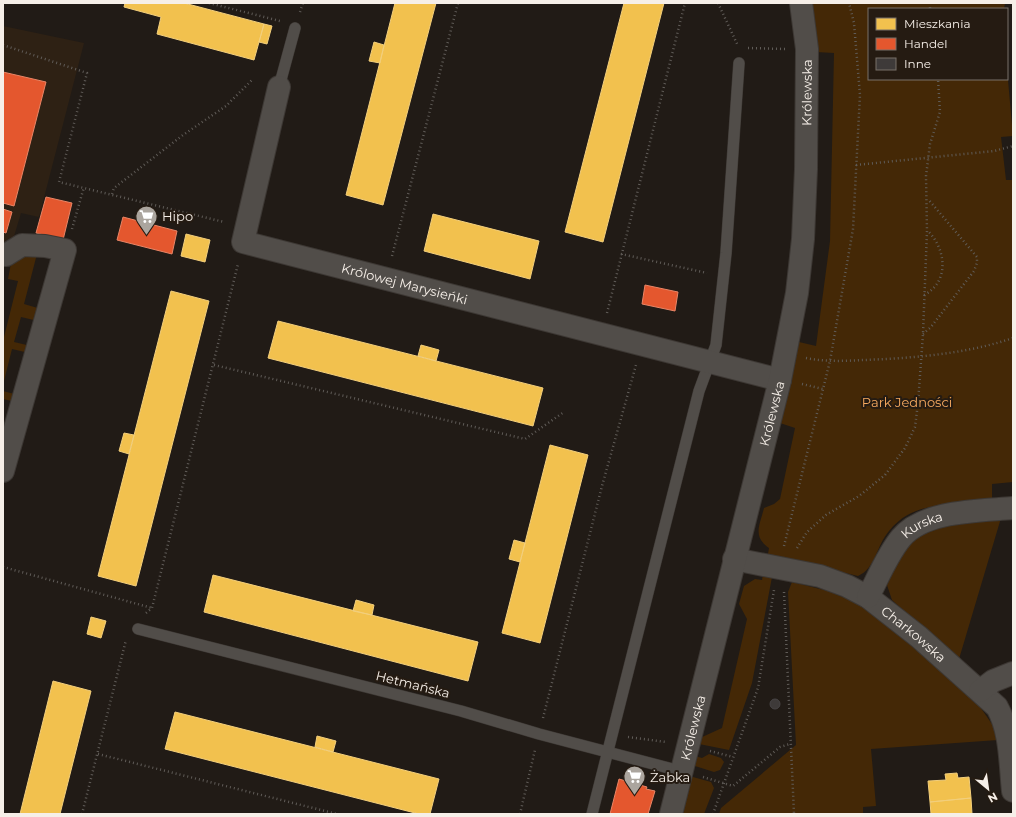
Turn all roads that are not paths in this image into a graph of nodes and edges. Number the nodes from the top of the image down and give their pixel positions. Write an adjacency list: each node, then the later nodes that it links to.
1 (801, 3): 7 (street, Królewska)
2 (295, 28): 4 (lane)
3 (739, 63): 6 (lane)
4 (279, 87): 6 (street, Królowej Marysieńki)
5 (4, 259): 8 (street)
6 (712, 361): 7 (street, Królowej Marysieńki); 15 (lane)
7 (780, 380): 10 (street, Królewska)
8 (3, 471)
9 (1013, 508): 11 (street, Kurska)
10 (734, 559): 11 (street, Charkowska); 16 (street, Królewska)
11 (868, 597): 14 (street, Charkowska)
12 (138, 629): 15 (lane, Hetmańska)
13 (1013, 673): 14 (street)
14 (980, 691): 17 (street, Charkowska)
15 (609, 753): 16 (lane, Hetmańska); 18 (lane)
16 (680, 771): 19 (street, Królewska)
17 (1013, 791)
18 (592, 814)
19 (671, 814)

